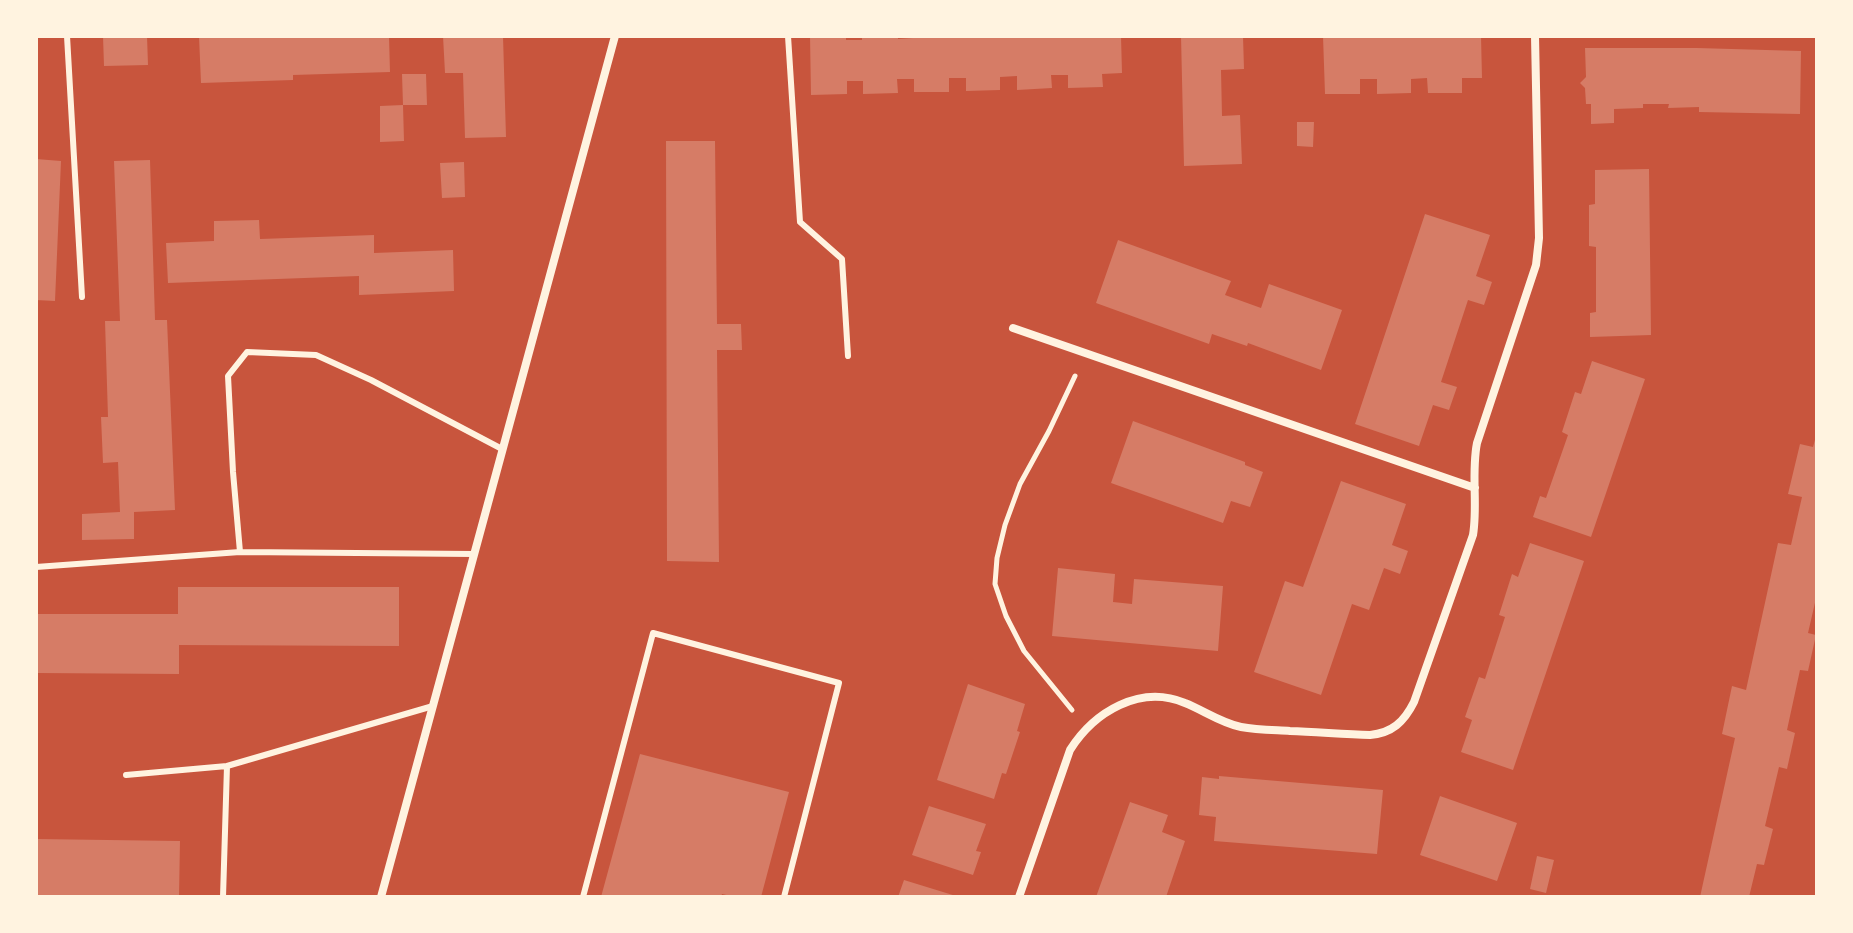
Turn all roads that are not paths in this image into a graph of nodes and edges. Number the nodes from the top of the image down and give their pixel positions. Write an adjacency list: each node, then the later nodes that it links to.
1 (67, 36): 5 (lane)
2 (615, 36): 8 (street)
3 (788, 36): 7 (lane)
4 (1535, 36): 9 (street)
5 (82, 297)
6 (1013, 328): 9 (street)
7 (848, 356)
8 (502, 449): 10 (lane); 11 (street)
9 (1475, 488): 20 (street)
10 (240, 552): 11 (lane); 12 (lane)
11 (474, 554): 13 (street)
12 (36, 567)
13 (433, 706): 14 (lane); 17 (street)
14 (227, 766): 15 (lane); 16 (lane)
15 (126, 775)
16 (223, 897)
17 (381, 897)
18 (583, 897): 19 (lane)
19 (784, 897)
20 (1019, 897)

